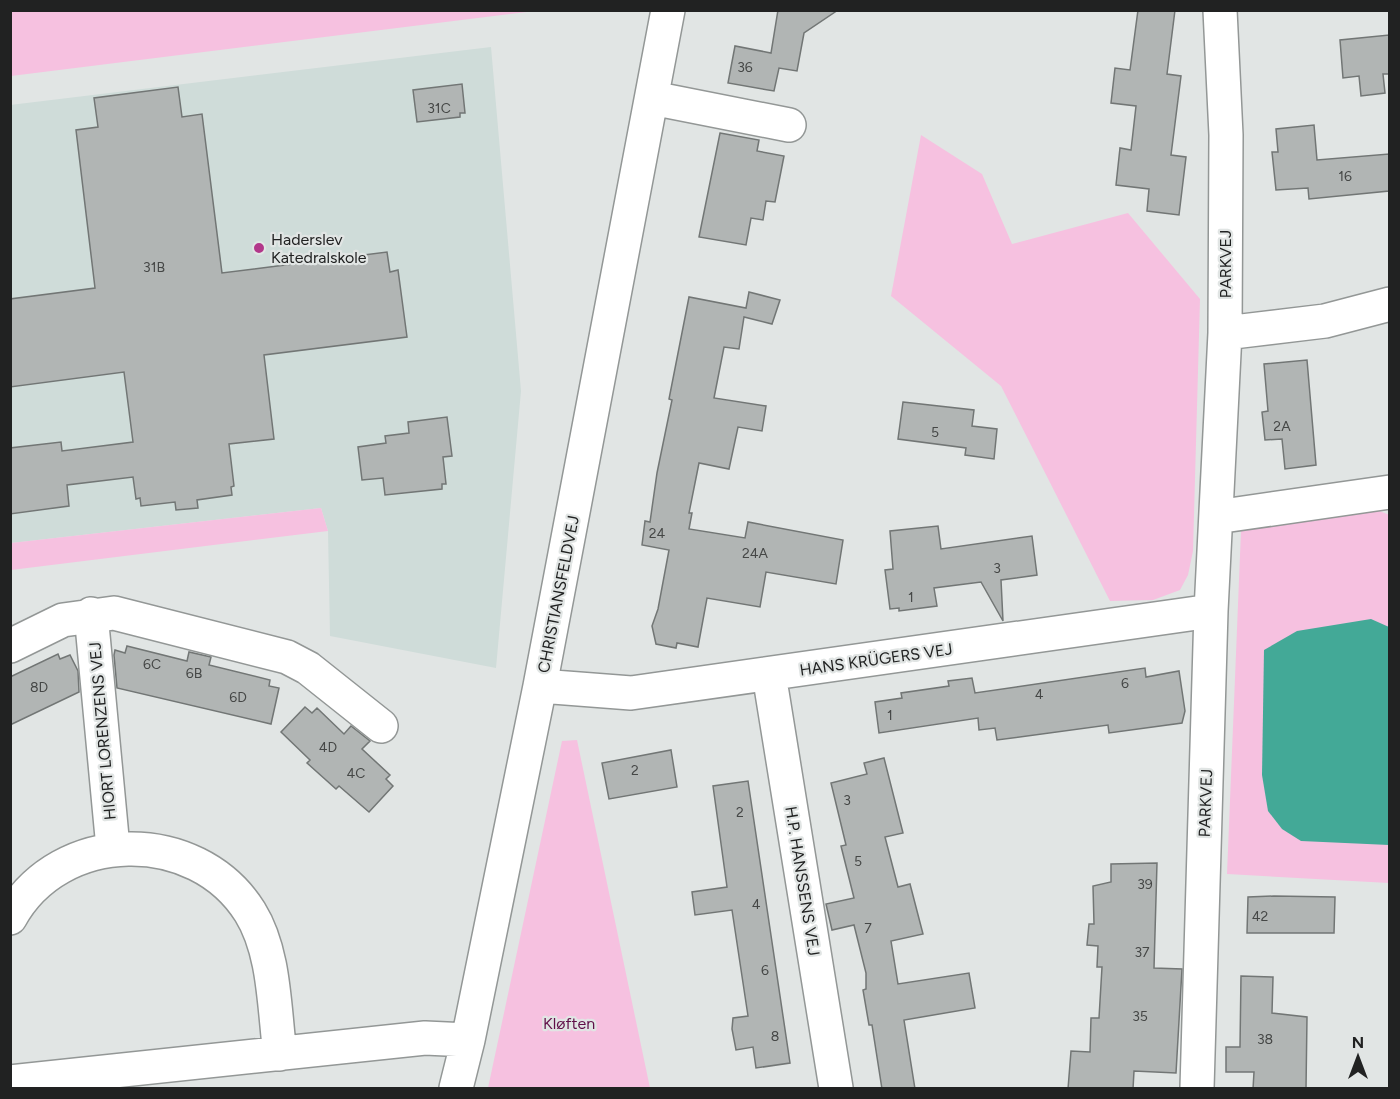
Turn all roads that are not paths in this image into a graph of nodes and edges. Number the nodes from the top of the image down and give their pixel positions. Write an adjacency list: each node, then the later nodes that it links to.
1 (668, 10): 3 (street, CHRISTIANSFELDVEJ)
2 (1220, 10): 6 (street, PARKVEJ)
3 (652, 98): 4 (street); 13 (street, CHRISTIANSFELDVEJ)
4 (789, 125)
5 (1389, 304): 6 (street)
6 (1225, 333): 8 (street, PARKVEJ)
7 (1389, 492): 8 (street)
8 (1216, 517): 9 (street, PARKVEJ)
9 (1211, 611): 12 (street, HANS KRÜGERS VEJ); 22 (street, PARKVEJ)
10 (92, 614): 11 (street); 14 (street); 15 (street, HIORT LORENZENS VEJ)
11 (10, 646)
12 (769, 674): 13 (street, HANS KRÜGERS VEJ); 21 (street, H.P. HANSSENS VEJ)
13 (540, 686): 17 (street, CHRISTIANSFELDVEJ)
14 (381, 726)
15 (113, 848): 16 (street); 18 (street)
16 (10, 918)
17 (468, 1040): 18 (street); 20 (street, CHRISTIANSFELDVEJ)
18 (280, 1054): 19 (street)
19 (10, 1082)
20 (456, 1089)
21 (836, 1089)
22 (1197, 1089)

